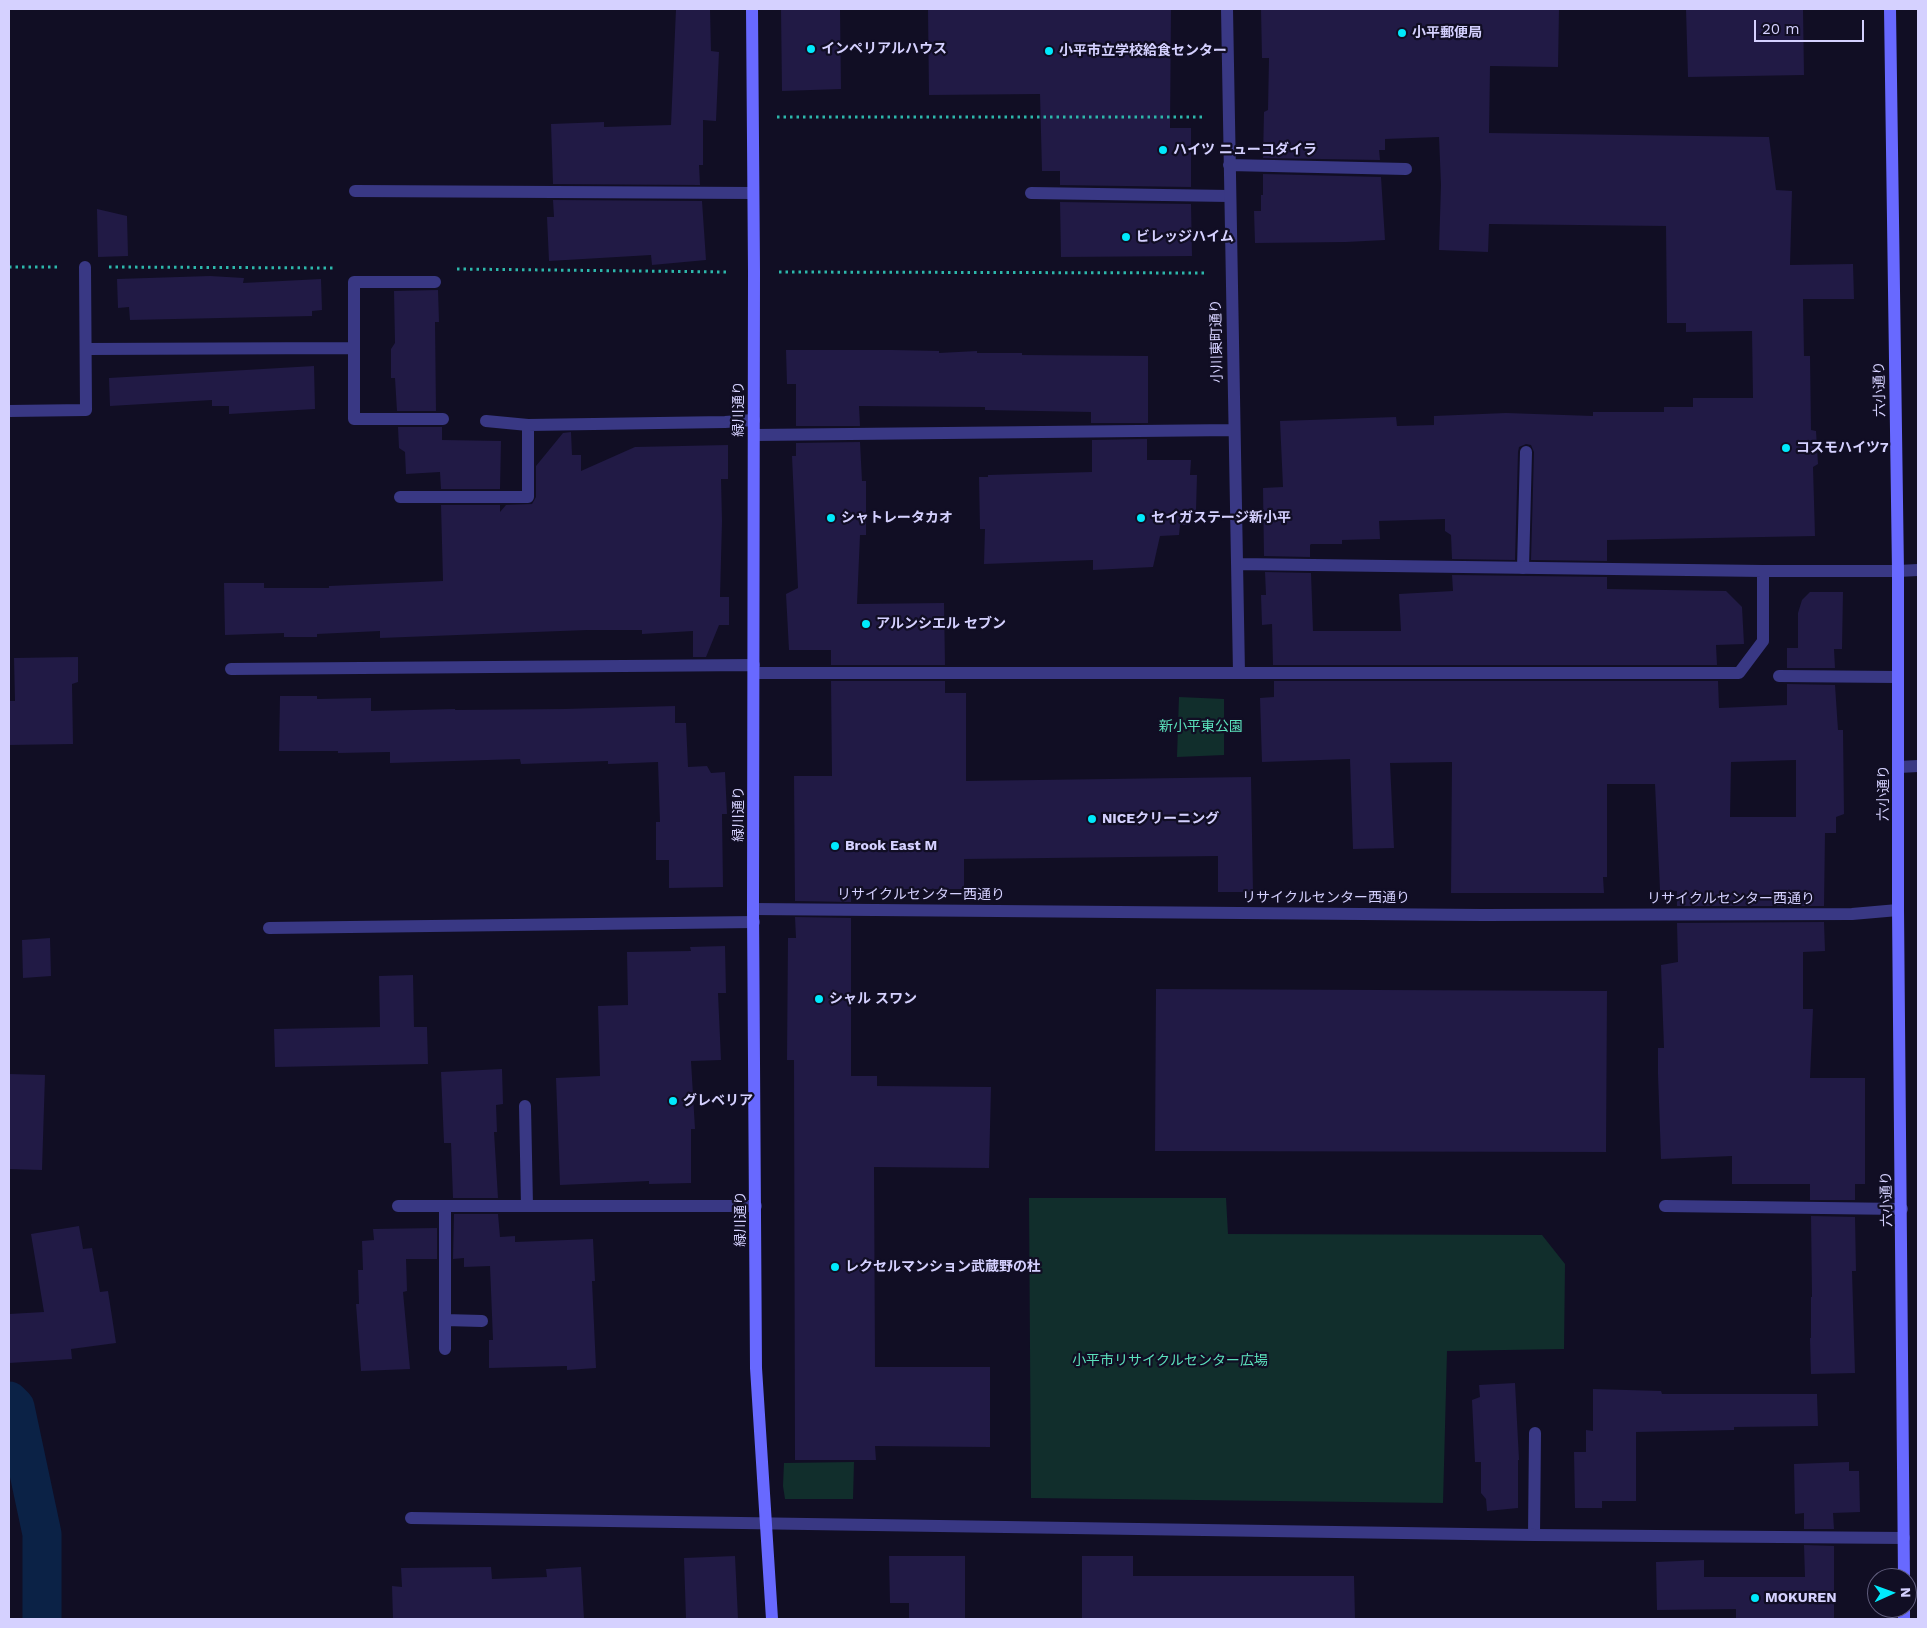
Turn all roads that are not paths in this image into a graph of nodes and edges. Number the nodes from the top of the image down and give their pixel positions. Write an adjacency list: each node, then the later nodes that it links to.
1 (752, 9): 7 (street, 緑川通り)
2 (1227, 9): 4 (street, 小川東町通り)
3 (1890, 9): 26 (street, 六小通り)
4 (1229, 165): 5 (street); 9 (street, 小川東町通り)
5 (1406, 169)
6 (355, 191): 7 (street)
7 (753, 193): 16 (street, 緑川通り)
8 (1031, 193): 9 (street)
9 (1230, 196): 19 (street, 小川東町通り)
10 (85, 267): 13 (street)
11 (435, 282): 12 (street)
12 (354, 348): 13 (street); 15 (street)
13 (86, 350): 14 (street)
14 (9, 411)
15 (443, 419)
16 (754, 420): 18 (street); 20 (street, 緑川通り)
17 (486, 421): 18 (street)
18 (528, 425): 22 (street)
19 (1234, 430): 20 (street); 23 (street, 小川東町通り)
20 (754, 435): 29 (street, 緑川通り)
21 (1526, 452): 24 (street)
22 (400, 497)
23 (1238, 564): 24 (street); 30 (street, 小川東町通り)
24 (1523, 568): 27 (street)
25 (1918, 570): 26 (street)
26 (1898, 571): 27 (street); 32 (street, 六小通り)
27 (1763, 572): 30 (street)
28 (231, 669): 29 (street)
29 (754, 669): 30 (street); 36 (street, 緑川通り)
30 (1239, 673)
31 (1779, 676): 32 (street)
32 (1898, 677): 34 (street, 六小通り)
33 (1918, 766): 34 (street)
34 (1899, 767): 35 (street, 六小通り)
35 (1898, 910): 36 (street, リサイクルセンター西通り); 44 (street, 六小通り)
36 (753, 915): 37 (street, リサイクルセンター西通り); 42 (street, 緑川通り)
37 (269, 928)
38 (525, 1106): 41 (street)
39 (398, 1206): 40 (street)
40 (444, 1206): 41 (street); 45 (street)
41 (528, 1206): 42 (street)
42 (756, 1206): 50 (street, 緑川通り)
43 (1665, 1206): 44 (street)
44 (1902, 1209): 52 (street, 六小通り)
45 (445, 1320): 46 (street); 47 (street)
46 (482, 1321)
47 (445, 1349)
48 (1535, 1432): 51 (street)
49 (411, 1518): 50 (street)
50 (764, 1523): 51 (street); 54 (street, 緑川通り)
51 (1534, 1534): 52 (street)
52 (1904, 1538): 53 (street, 六小通り)
53 (1904, 1568)
54 (772, 1619)

